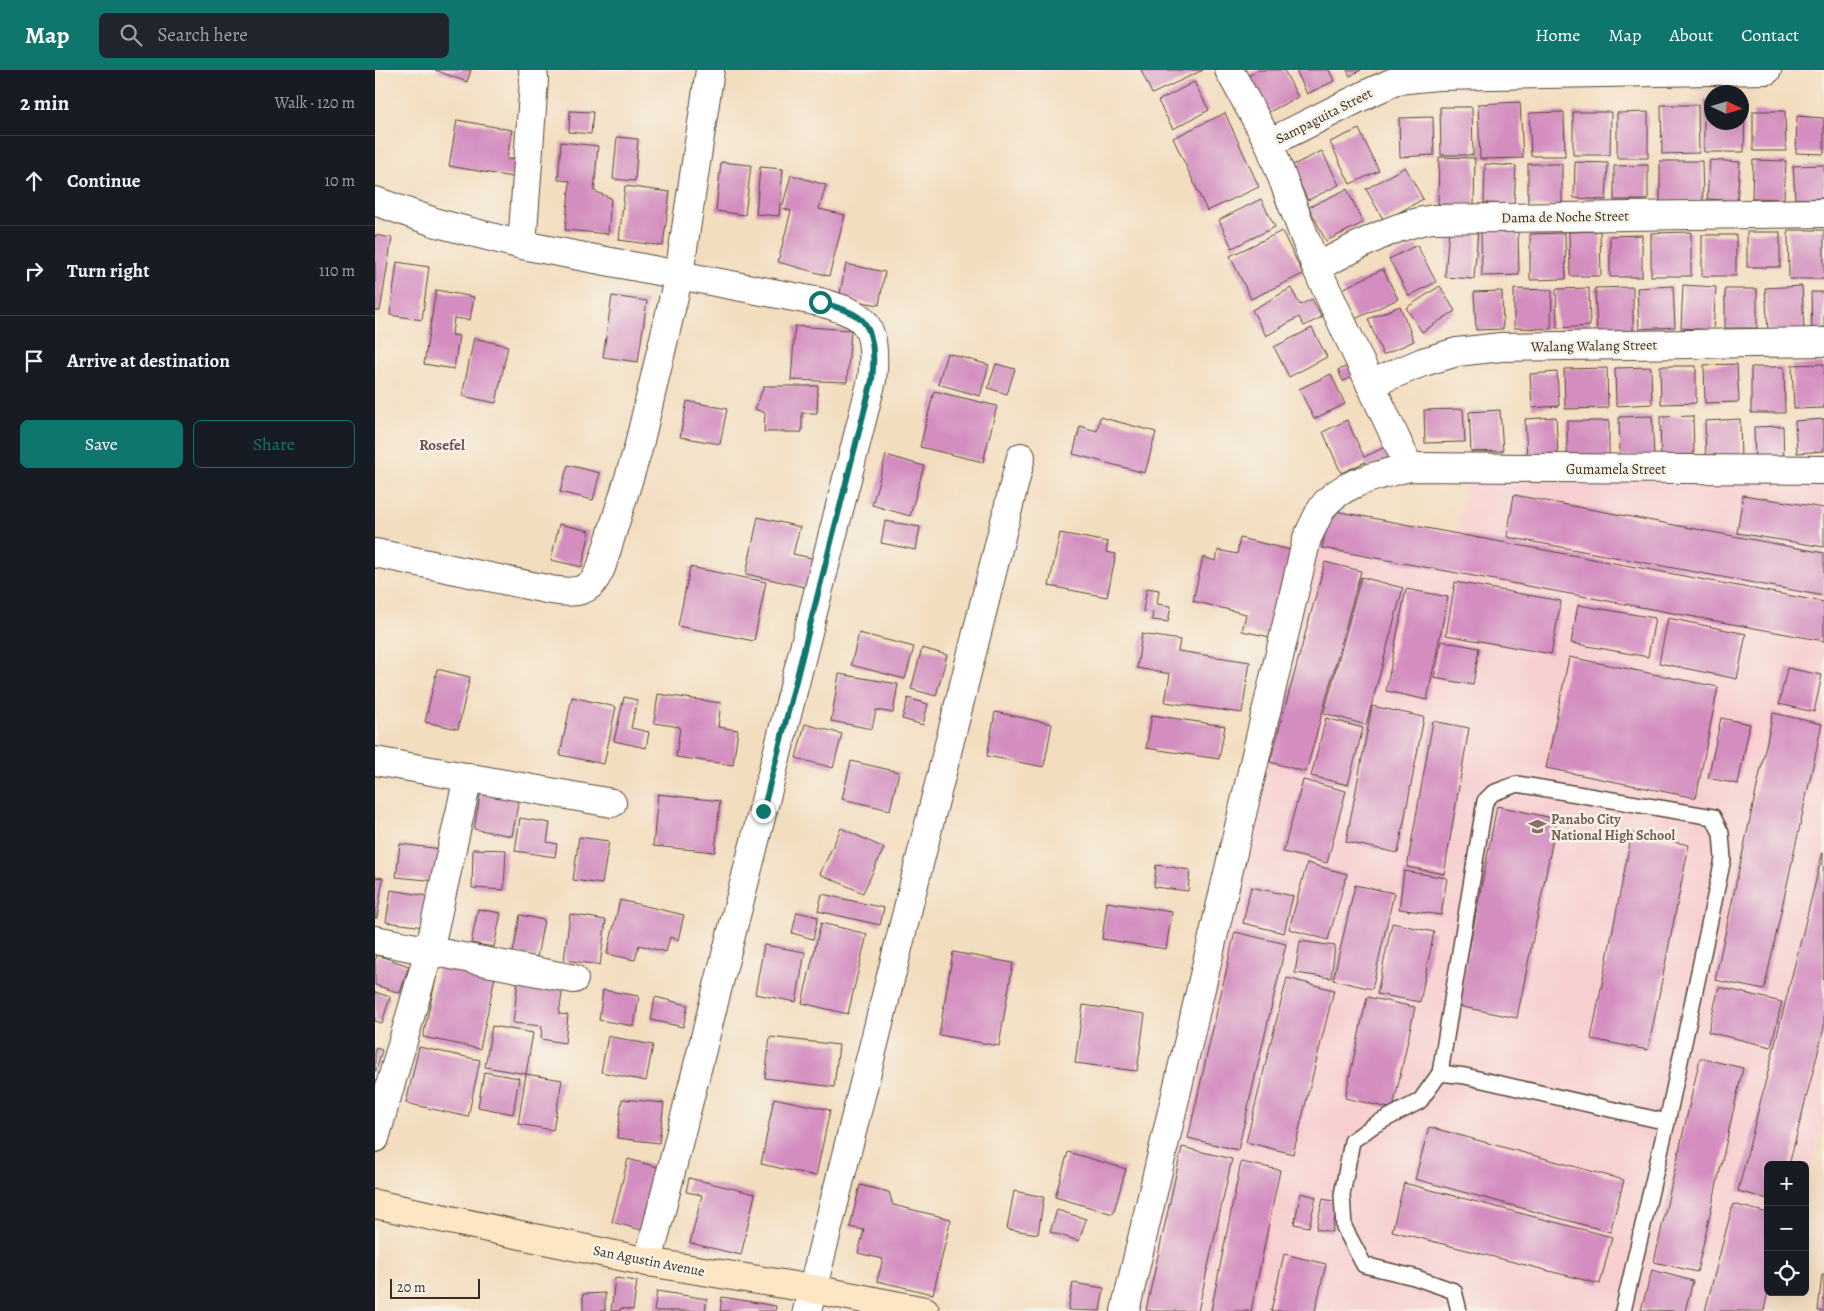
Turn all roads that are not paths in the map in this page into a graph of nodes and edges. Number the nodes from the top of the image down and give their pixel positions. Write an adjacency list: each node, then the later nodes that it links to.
1 (533, 70): 8 (street)
2 (710, 70): 10 (street)
3 (1229, 70): 5 (street)
4 (1767, 70): 5 (street, Sampaguita Street)
5 (1269, 143): 9 (street)
6 (375, 201): 8 (street)
7 (1824, 213): 9 (street, Dama de Noche Street)
8 (522, 245): 10 (street)
9 (1316, 267): 12 (street)
10 (679, 275): 16 (street); 27 (street)
11 (1824, 342): 12 (street, Walang Walang Street)
12 (1370, 384): 14 (street)
13 (1021, 457): 28 (street)
14 (1409, 467): 15 (street, Gumamela Street); 30 (street, Gumamela Street)
15 (1824, 470)
16 (375, 553)
17 (375, 761): 18 (street)
18 (468, 777): 19 (street); 21 (street)
19 (612, 803)
20 (375, 940): 21 (street)
21 (429, 951): 22 (street); 25 (street)
22 (574, 979)
23 (1440, 1073): 24 (lane); 24 (lane); 31 (lane)
24 (1667, 1122): 32 (lane)
25 (375, 1138)
26 (375, 1204): 27 (street, San Agustin Avenue)
27 (648, 1262): 28 (street, San Agustin Avenue)
28 (810, 1300): 29 (street, San Agustin Avenue)
29 (925, 1311)
30 (1125, 1311)
31 (1459, 1311)
32 (1623, 1311)

